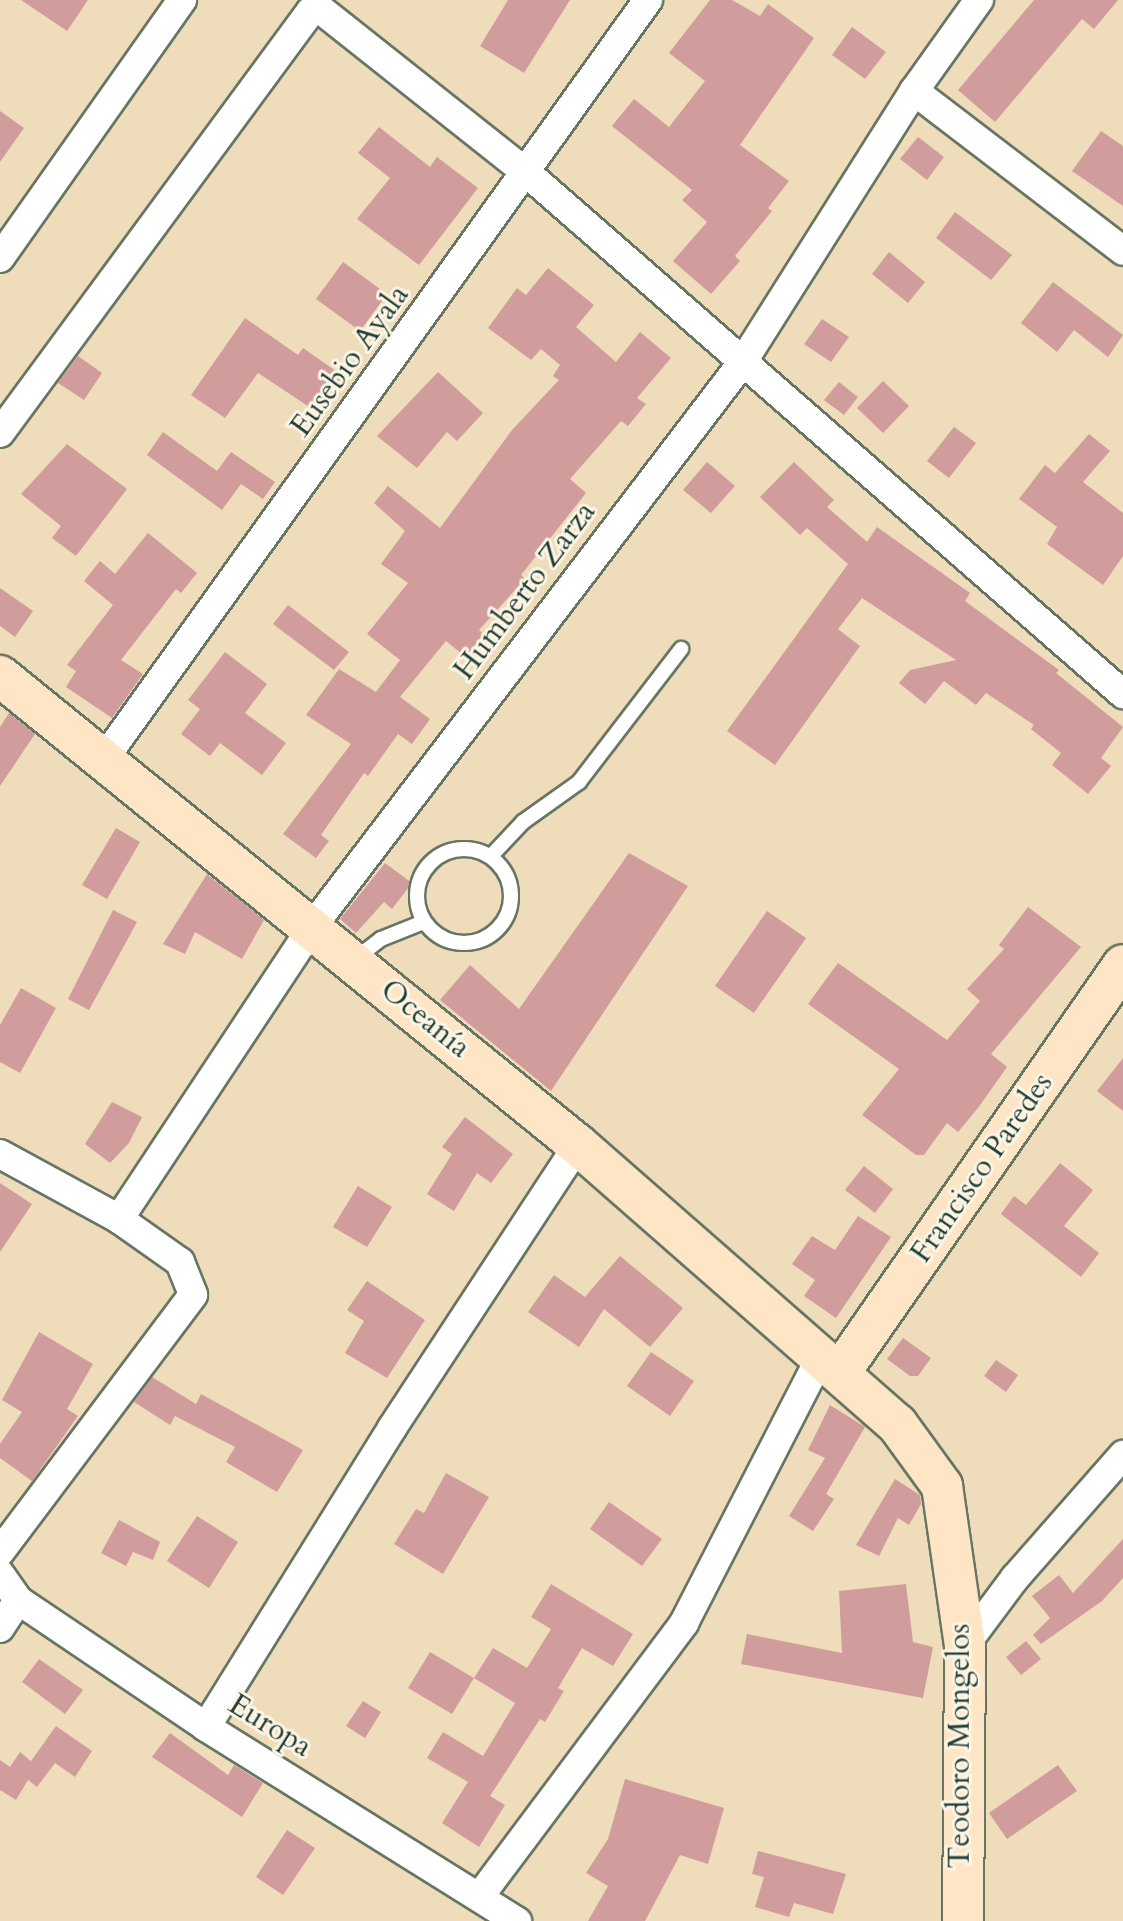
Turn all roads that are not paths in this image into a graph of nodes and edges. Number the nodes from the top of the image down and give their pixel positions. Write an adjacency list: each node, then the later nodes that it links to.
1 (182, 0): 7 (street)
2 (648, 0): 5 (street, Eusebio Ayala)
3 (979, 0): 4 (street, Humberto Zarza)
4 (914, 91): 6 (street); 8 (street, Humberto Zarza)
5 (527, 173): 8 (street); 9 (street); 13 (street, Eusebio Ayala)
6 (1123, 251)
7 (0, 258)
8 (742, 363): 12 (street); 16 (street, Humberto Zarza)
9 (0, 433)
10 (681, 649): 14 (lane)
11 (0, 676): 13 (street, Oceanía)
12 (1123, 694)
13 (104, 759): 16 (street, Oceanía)
14 (491, 856): 15 (lane); 15 (lane)
15 (421, 923): 17 (lane)
16 (312, 927): 17 (street, Oceanía); 21 (street, Humberto Zarza)
17 (354, 960): 19 (street, Oceanía)
18 (1123, 965): 22 (street, Francisco Paredes)
19 (578, 1145): 22 (street, Oceanía); 29 (street)
20 (0, 1154): 21 (street)
21 (119, 1219): 24 (street)
22 (831, 1363): 28 (street, Teodoro Mongelos); 30 (street)
23 (1123, 1455): 28 (street)
24 (0, 1552)
25 (0, 1574): 26 (street, Europa)
26 (18, 1600): 27 (street); 29 (street, Europa)
27 (0, 1628)
28 (965, 1645): 32 (street, Teodoro Mongelos)
29 (206, 1727): 30 (street, Europa)
30 (480, 1896): 31 (street, Europa)
31 (517, 1921)
32 (963, 1921)

